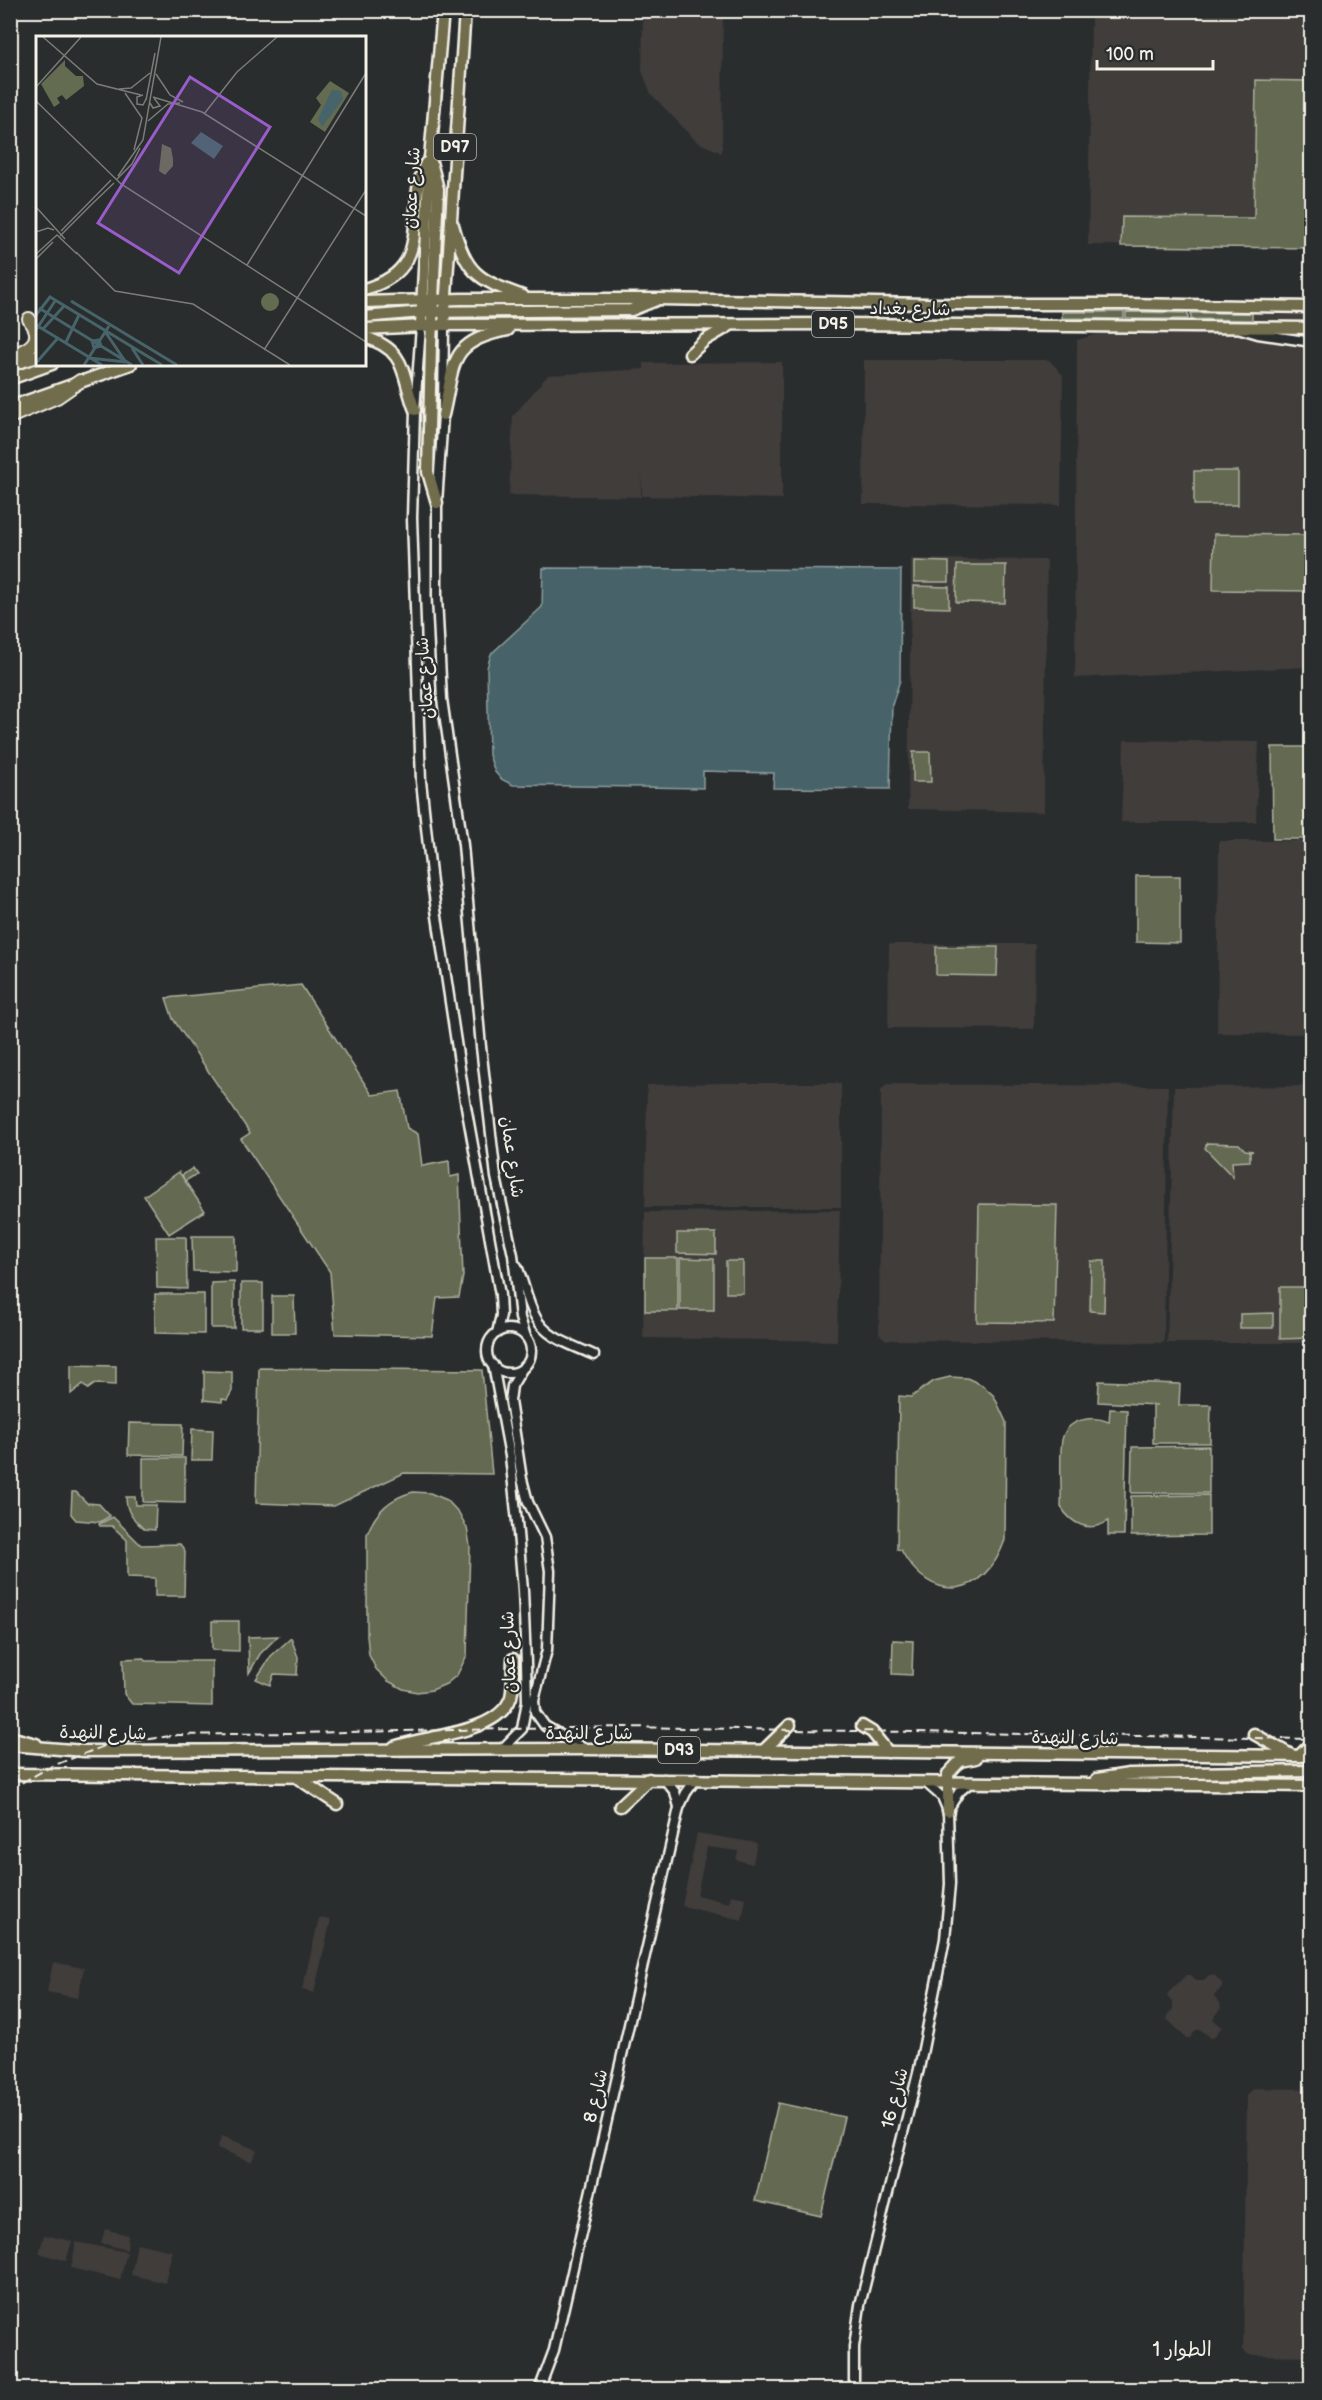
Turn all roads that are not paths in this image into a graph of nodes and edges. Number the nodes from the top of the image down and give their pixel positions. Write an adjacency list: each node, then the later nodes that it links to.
1 (443, 10): 3 (main road, شارع عمان / D97)
2 (465, 10): 4 (main road, شارع عمان / D97)
3 (430, 158): 5 (main road); 7 (main road)
4 (450, 217): 6 (main road); 7 (main road, شارع عمان / D97)
5 (366, 288)
6 (529, 298): 7 (main road, شارع بغداد / D95); 8 (main road, شارع بغداد / D95)
7 (434, 299): 9 (main road, شارع بغداد / D95); 11 (main road, شارع عمان / D97); 11 (main road, شارع عمان / D97)
8 (659, 299): 10 (main road, شارع بغداد / D95); 11 (main road)
9 (366, 302)
10 (1311, 307)
11 (433, 312): 12 (main road); 16 (main road, شارع عمان / D97); 16 (main road, شارع عمان / D97)
12 (366, 317)
13 (29, 319): 20 (highway)
14 (735, 324): 15 (main road, شارع بغداد / D95); 17 (main road, شارع بغداد / D95); 24 (main road)
15 (526, 325): 16 (main road, شارع بغداد / D95); 34 (main road)
16 (432, 326): 19 (main road, شارع بغداد / D95); 33 (street, شارع عمان / D97); 34 (street, شارع عمان / D97); 36 (main road)
17 (1235, 327): 18 (main road, شارع بغداد / D95); 23 (street)
18 (1311, 328)
19 (366, 329)
20 (36, 331)
21 (366, 339): 33 (main road)
22 (36, 340): 25 (highway)
23 (1311, 342)
24 (690, 354)
25 (10, 355)
26 (36, 357): 27 (highway)
27 (10, 364)
28 (46, 366): 30 (main road)
29 (125, 366): 31 (main road)
30 (10, 379)
31 (80, 381): 32 (main road); 35 (highway)
32 (10, 407)
33 (415, 410): 38 (street, شارع عمان / D97)
34 (442, 415): 36 (street, شارع عمان / D97)
35 (10, 417)
36 (437, 503): 37 (street, شارع عمان / D97)
37 (513, 1255): 39 (street, شارع عمان / D97); 40 (street)
38 (497, 1333): 39 (street); 41 (street)
39 (526, 1337): 42 (street)
40 (594, 1355)
41 (493, 1365): 42 (street); 53 (street, شارع عمان)
42 (524, 1366): 51 (street, شارع عمان)
43 (513, 1659): 52 (main road)
44 (790, 1725): 54 (main road)
45 (862, 1726): 55 (main road)
46 (1254, 1734): 57 (main road)
47 (10, 1737): 50 (main road)
48 (1311, 1743): 57 (main road)
49 (10, 1745): 50 (main road, شارع النهدة / D93)
50 (47, 1749): 52 (main road, شارع النهدة / D93)
51 (587, 1749): 53 (main road, شارع النهدة / D93); 54 (main road, شارع النهدة / D93)
52 (387, 1750): 53 (main road, شارع النهدة / D93)
53 (501, 1750)
54 (763, 1751): 55 (main road, شارع النهدة / D93)
55 (888, 1752): 56 (main road, شارع النهدة / D93)
56 (1120, 1755): 57 (main road, شارع النهدة / D93); 66 (main road)
57 (1296, 1756): 58 (main road, شارع النهدة / D93)
58 (1311, 1756)
59 (1311, 1771): 68 (main road)
60 (10, 1774): 61 (main road, D93)
61 (296, 1778): 62 (main road, D93); 70 (main road)
62 (649, 1779): 63 (main road, D93); 71 (main road)
63 (664, 1779): 64 (main road, D93); 72 (street)
64 (696, 1779): 65 (main road, D93); 72 (street, شارع 8)
65 (924, 1781): 66 (main road, D93); 73 (street)
66 (947, 1781): 67 (main road, D93); 73 (main road)
67 (971, 1782): 68 (main road, D93); 73 (street)
68 (1076, 1784): 69 (main road, D93)
69 (1311, 1786)
70 (337, 1804)
71 (620, 1806)
72 (679, 1808): 74 (street, شارع 8)
73 (948, 1811): 75 (street, شارع 16)
74 (539, 2390)
75 (854, 2390)

